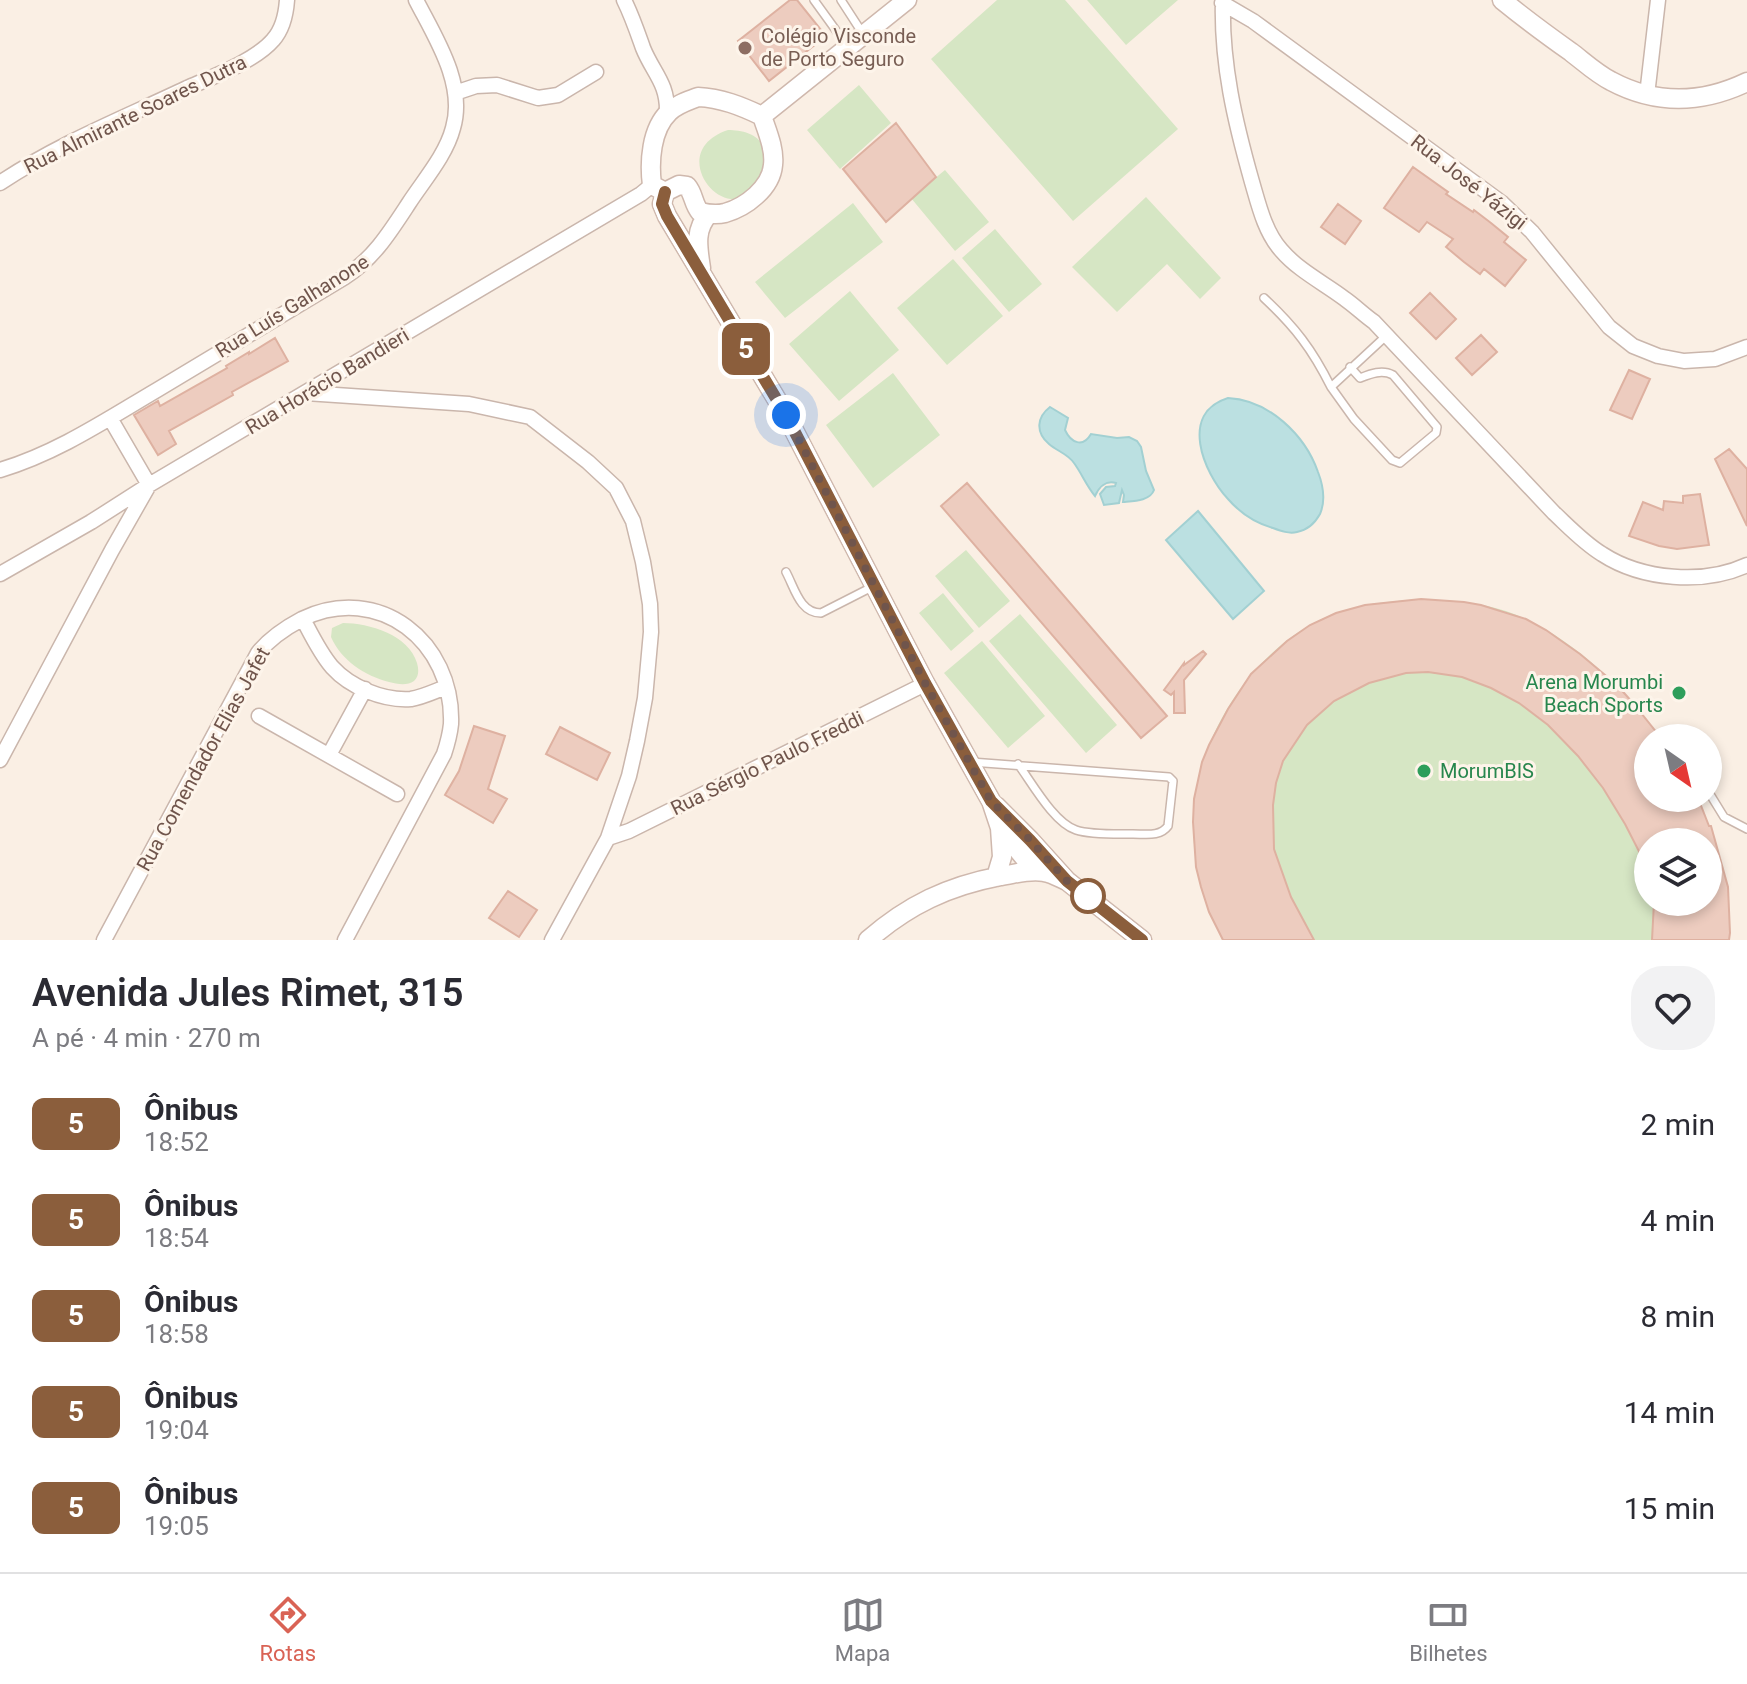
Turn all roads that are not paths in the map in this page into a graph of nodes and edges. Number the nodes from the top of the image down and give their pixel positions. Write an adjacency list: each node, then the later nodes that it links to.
1 (287, 0): 18 (street, Rua Almirante Soares Dutra)
2 (416, 0): 14 (street, Rua Luís Galhanone)
3 (624, 0): 16 (street)
4 (814, 0): 11 (lane)
5 (841, 0): 10 (lane)
6 (907, 0): 10 (street)
7 (1502, 0): 15 (street)
8 (1658, 0): 15 (street)
9 (1222, 1): 23 (street); 24 (street, Rua José Yázigi)
10 (864, 36): 11 (street)
11 (849, 48): 17 (street)
12 (596, 72): 14 (street)
13 (1747, 82): 15 (street)
14 (455, 93): 28 (street, Rua Luís Galhanone)
15 (1647, 95)
16 (667, 113): 17 (street); 19 (street)
17 (762, 116): 20 (street)
18 (0, 183)
19 (658, 188): 20 (street); 21 (street); 27 (street, Rua Horácio Bandieri)
20 (709, 214): 21 (street)
21 (702, 274): 34 (street)
22 (1264, 298): 26 (lane)
23 (1386, 336): 25 (lane); 31 (street)
24 (1747, 347)
25 (1350, 367): 26 (lane); 26 (lane)
26 (1331, 387)
27 (306, 393): 30 (street, Rua Horácio Bandieri); 49 (street)
28 (110, 418): 29 (street, Rua Luís Galhanone); 30 (street)
29 (0, 470)
30 (149, 485): 33 (street, Rua Horácio Bandieri); 41 (street)
31 (1747, 565)
32 (786, 572): 34 (lane)
33 (0, 574)
34 (875, 585): 36 (street)
35 (303, 619): 37 (street, Rua Comendador Elias Jafet); 38 (street); 53 (street, Rua Comendador Elias Jafet)
36 (925, 683): 42 (street); 49 (street, Rua Sérgio Paulo Freddi)
37 (446, 687): 38 (street); 54 (street, Rua Comendador Elias Jafet)
38 (365, 689): 40 (street)
39 (259, 716): 40 (street)
40 (329, 755): 44 (street)
41 (0, 760)
42 (969, 762): 43 (lane); 45 (street)
43 (1018, 764): 43 (lane)
44 (397, 794)
45 (991, 801): 47 (street); 52 (street)
46 (1721, 812): 48 (lane)
47 (1000, 828): 50 (street); 51 (street)
48 (1747, 829)
49 (608, 838): 55 (street)
50 (1035, 871): 51 (street); 52 (street)
51 (996, 877): 56 (street)
52 (1067, 881): 57 (street)
53 (104, 940)
54 (345, 940)
55 (552, 940)
56 (868, 940)
57 (1142, 940)

